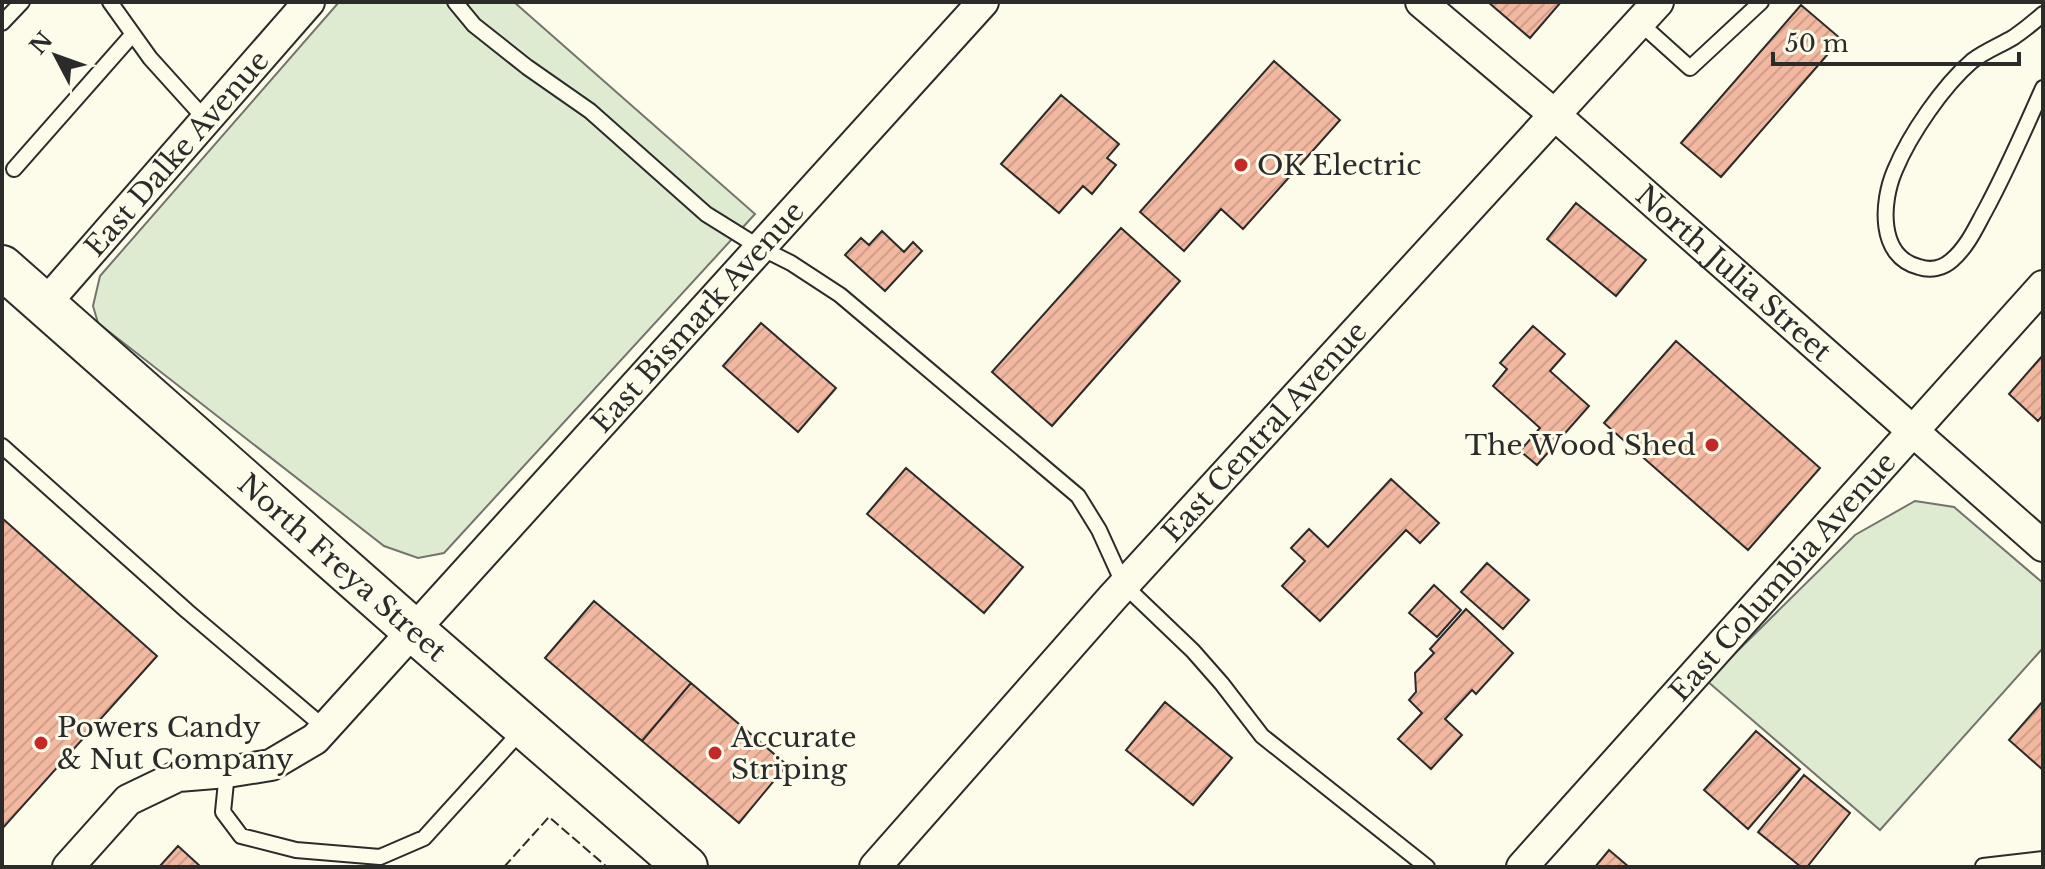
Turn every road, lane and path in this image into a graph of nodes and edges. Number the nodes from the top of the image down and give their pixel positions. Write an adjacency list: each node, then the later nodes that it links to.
1 (22, 2): 10 (lane)
2 (110, 2): 11 (lane)
3 (309, 2): 14 (street, East Dalke Avenue)
4 (455, 2): 16 (lane)
5 (983, 2): 16 (street, East Bismark Avenue)
6 (1421, 2): 13 (street, North Julia Street)
7 (1761, 2): 8 (lane)
8 (1649, 12): 13 (street, East Central Avenue)
9 (2043, 14): 12 (lane)
10 (2, 23)
11 (133, 34): 14 (lane); 15 (lane)
12 (2043, 88)
13 (1556, 116): 20 (street, North Julia Street); 23 (street, East Central Avenue)
14 (206, 120): 19 (street, East Dalke Avenue)
15 (14, 169)
16 (759, 247): 23 (lane); 24 (street, East Bismark Avenue)
17 (2, 267): 19 (street, North Freya Street)
18 (2043, 286): 20 (street, East Columbia Avenue)
19 (45, 304): 24 (street, North Freya Street)
20 (1913, 432): 22 (street, North Julia Street); 34 (street, East Columbia Avenue)
21 (2, 446): 26 (lane)
22 (2043, 546)
23 (1124, 585): 32 (street, East Central Avenue); 33 (lane)
24 (413, 630): 25 (street, North Freya Street); 26 (street, East Bismark Avenue)
25 (525, 727): 27 (lane); 31 (street, North Freya Street)
26 (325, 728): 27 (street, East Bismark Avenue)
27 (227, 772): 30 (street, East Bismark Avenue)
28 (2043, 859): 29 (lane)
29 (1983, 866)
30 (68, 867)
31 (686, 867)
32 (875, 867)
33 (1427, 867)
34 (1522, 867)

